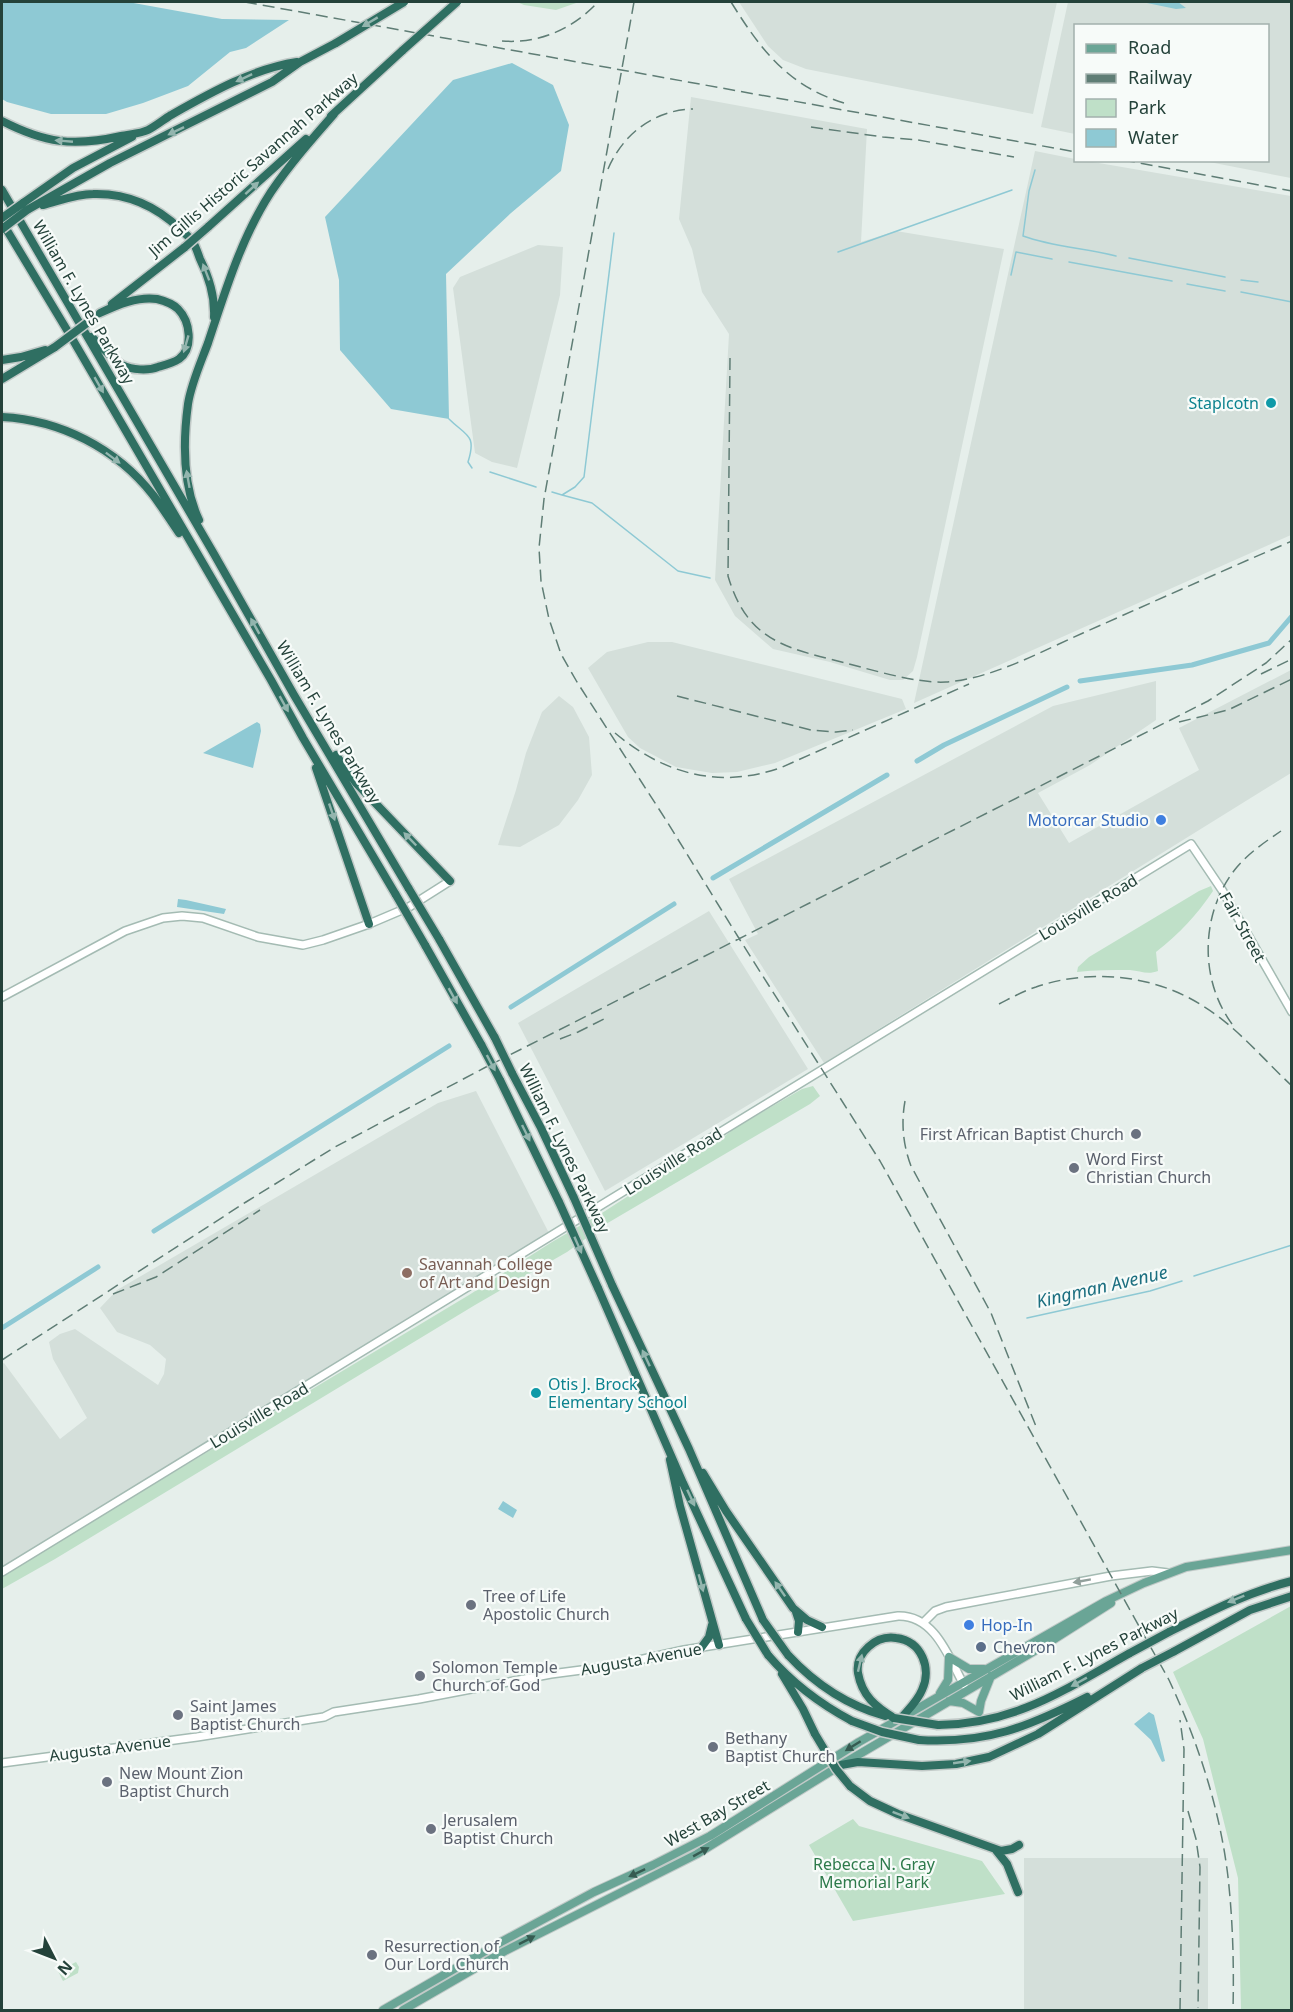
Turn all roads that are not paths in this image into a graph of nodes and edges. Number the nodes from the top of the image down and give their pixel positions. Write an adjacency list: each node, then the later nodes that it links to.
1 (404, 2): 3 (highway, one-way to 3, bridge)
2 (457, 2): 4 (highway, Jim Gillis Historic Savannah Parkway, bridge)
3 (300, 62): 6 (highway, one-way to 6); 8 (highway, one-way to 8)
4 (334, 114): 11 (highway, Jim Gillis Historic Savannah Parkway, one-way to 4, bridge); 13 (highway)
5 (2, 121): 6 (highway, one-way to 5)
6 (146, 131): 8 (highway)
7 (2, 190): 12 (highway, William F. Lynes Parkway)
8 (25, 206): 9 (highway, bridge); 10 (highway, bridge); 13 (highway, one-way to 8)
9 (2, 220): 16 (highway, William F. Lynes Parkway)
10 (2, 230): 16 (highway)
11 (98, 315): 12 (highway, one-way to 12); 14 (highway, Jim Gillis Historic Savannah Parkway, bridge)
12 (82, 326): 19 (highway, William F. Lynes Parkway)
13 (212, 329): 19 (highway, one-way to 13)
14 (55, 347): 15 (highway); 17 (highway, Jim Gillis Historic Savannah Parkway)
15 (2, 360)
16 (88, 366): 20 (highway, William F. Lynes Parkway, one-way to 20)
17 (2, 379)
18 (2, 417): 20 (highway, one-way to 20)
19 (214, 554): 21 (highway, William F. Lynes Parkway, one-way to 19)
20 (234, 617): 22 (highway, William F. Lynes Parkway, one-way to 22)
21 (294, 695): 24 (highway, one-way to 21); 29 (highway, William F. Lynes Parkway, one-way to 21, bridge)
22 (303, 738): 25 (highway, one-way to 25); 28 (highway, William F. Lynes Parkway, one-way to 28, bridge)
23 (1191, 844): 27 (main road, Fair Street); 31 (main road, Louisville Road)
24 (450, 881): 25 (main road)
25 (369, 924): 26 (main road)
26 (2, 997)
27 (1292, 1012)
28 (667, 1445): 37 (highway, one-way to 37); 44 (highway, William F. Lynes Parkway, one-way to 44, bridge)
29 (688, 1449): 36 (highway, one-way to 29); 52 (highway, William F. Lynes Parkway, bridge)
30 (1292, 1551): 32 (main road, West Bay Street)
31 (2, 1572)
32 (1168, 1572): 34 (main road, West Bay Street); 38 (main road, one-way to 38)
33 (1292, 1581): 53 (highway, William F. Lynes Parkway, one-way to 53, bridge)
34 (1122, 1594): 46 (main road, West Bay Street); 47 (main road, West Bay Street)
35 (1292, 1596): 45 (highway, William F. Lynes Parkway, bridge)
36 (793, 1608): 39 (highway); 40 (highway)
37 (712, 1621): 41 (highway); 42 (highway)
38 (923, 1623): 39 (main road, Augusta Avenue); 43 (main road)
39 (822, 1627): 40 (main road, Augusta Avenue)
40 (798, 1632): 41 (main road, Augusta Avenue)
41 (718, 1646): 42 (main road, Augusta Avenue)
42 (701, 1648): 54 (main road, Augusta Avenue)
43 (949, 1657): 46 (main road); 48 (main road); 50 (main road)
44 (776, 1664): 45 (highway, William F. Lynes Parkway, bridge); 57 (highway, one-way to 57, bridge)
45 (1142, 1668): 55 (highway, one-way to 45)
46 (984, 1669): 48 (main road, West Bay Street)
47 (991, 1676): 49 (main road, West Bay Street); 51 (main road)
48 (962, 1682): 49 (main road); 50 (main road, West Bay Street)
49 (967, 1690): 51 (main road, West Bay Street)
50 (937, 1697): 53 (main road, West Bay Street)
51 (947, 1702): 55 (main road, West Bay Street)
52 (883, 1713): 53 (highway); 53 (highway, one-way to 53)
53 (898, 1717): 59 (main road, West Bay Street, one-way to 59)
54 (2, 1763)
55 (841, 1765): 60 (main road, West Bay Street, one-way to 55)
56 (1019, 1845): 57 (highway)
57 (992, 1847): 58 (highway)
58 (1018, 1892)
59 (383, 2010)
60 (403, 2010)

